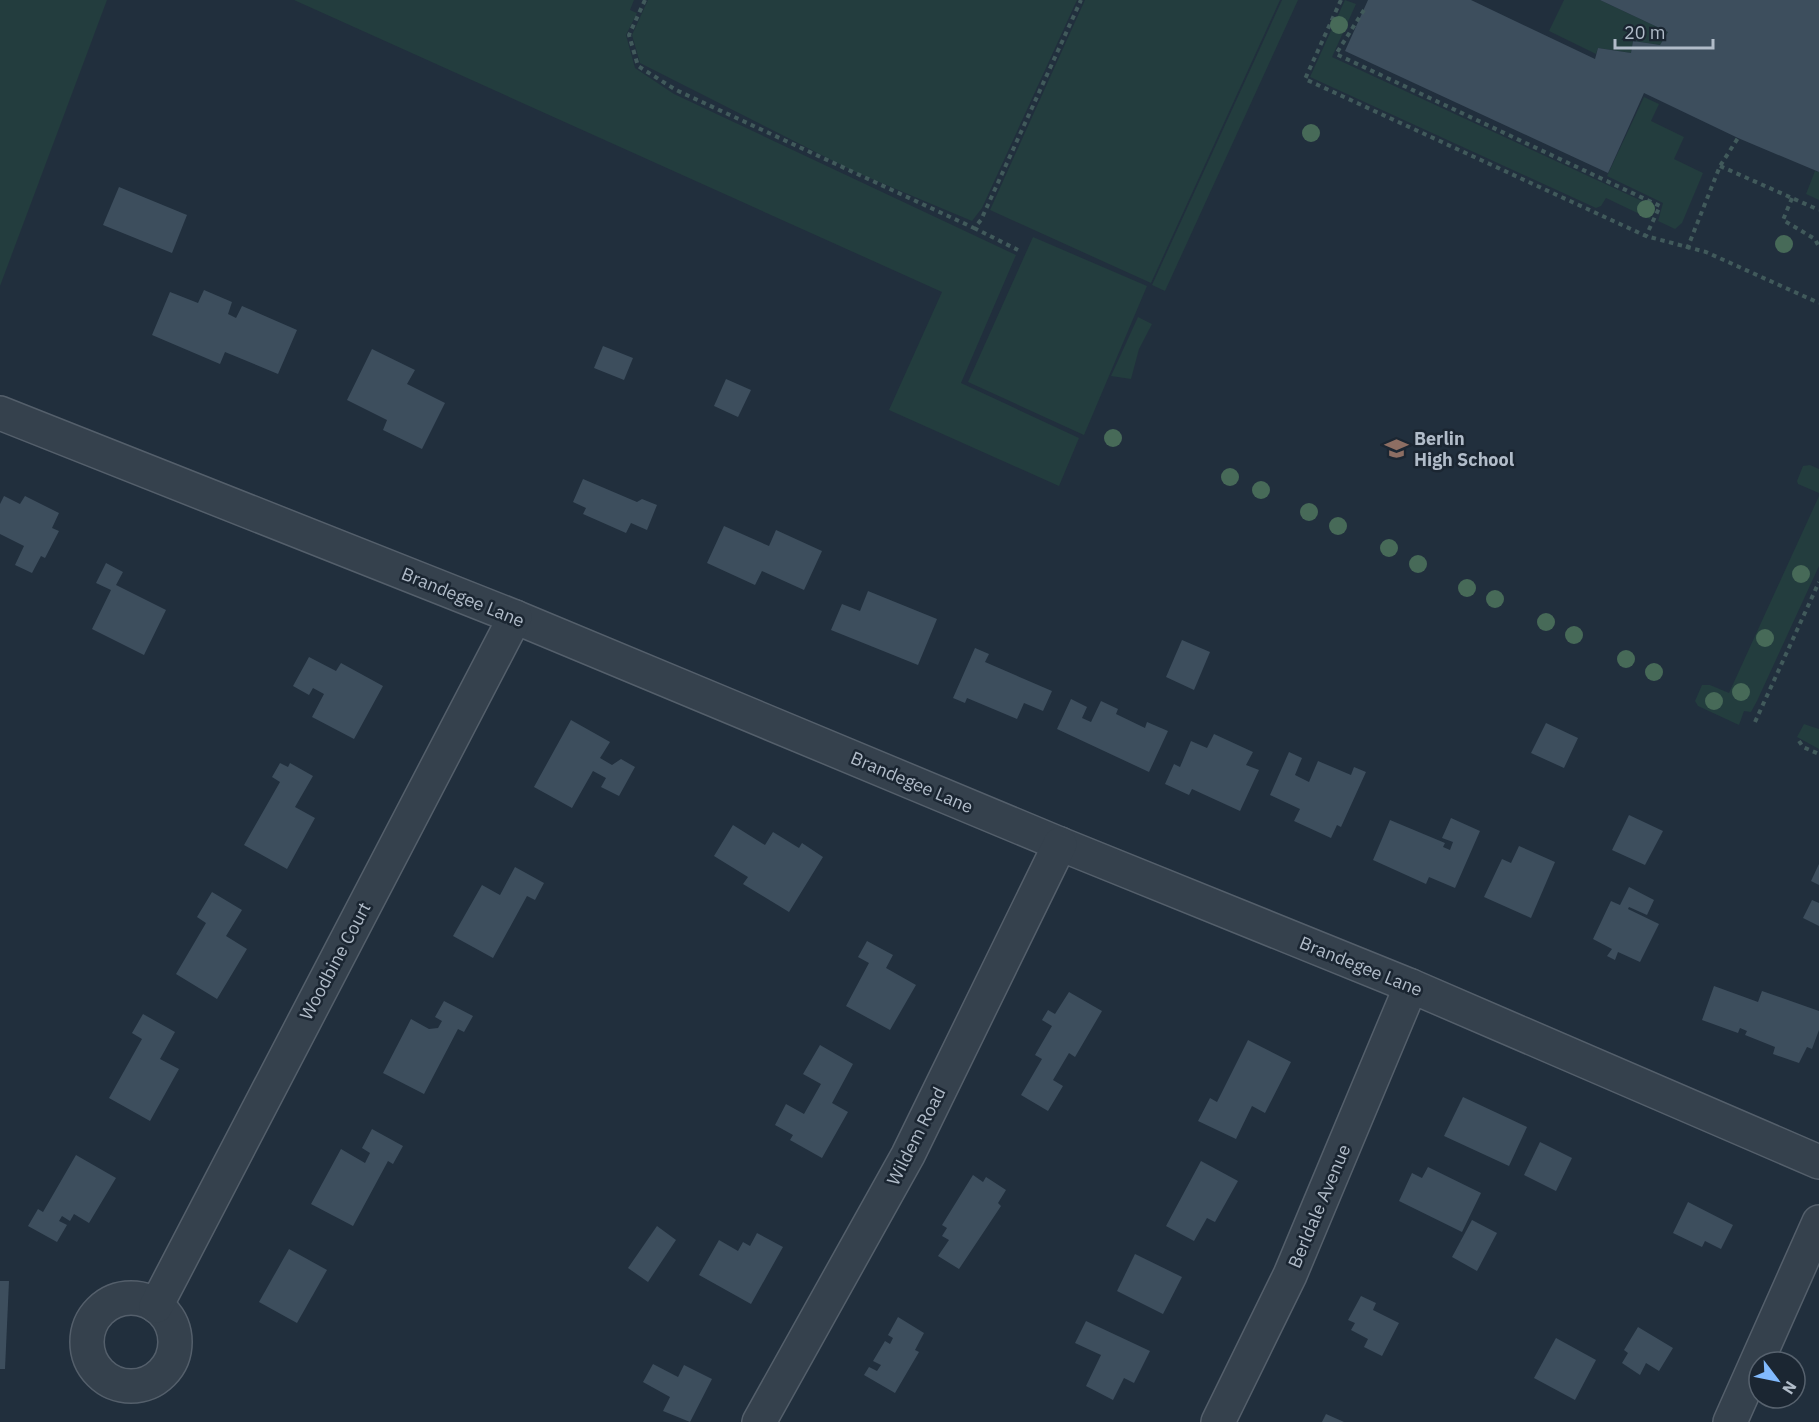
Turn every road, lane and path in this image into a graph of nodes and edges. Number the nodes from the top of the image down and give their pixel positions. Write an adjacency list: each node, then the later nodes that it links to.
1 (645, 0): 9 (path)
2 (1081, 0): 9 (path)
3 (1341, 0): 10 (path)
4 (1364, 10): 10 (path)
5 (1738, 138): 6 (path)
6 (1720, 166): 7 (path); 13 (path)
7 (1792, 198): 8 (path); 11 (path)
8 (1819, 210)
9 (974, 228): 12 (path)
10 (1646, 236): 13 (path)
11 (1819, 246)
12 (1018, 249)
13 (1687, 249): 14 (path)
14 (1819, 303)
15 (0, 413): 17 (street, Brandegee Lane)
16 (1819, 582): 18 (path)
17 (514, 617): 21 (street, Brandegee Lane); 25 (street, Woodbine Court)
18 (1755, 722)
19 (1799, 741): 20 (path)
20 (1819, 754)
21 (1059, 844): 22 (street, Brandegee Lane); 26 (street, Wildem Road)
22 (1411, 986): 23 (street, Brandegee Lane); 27 (street, Berldale Avenue)
23 (1819, 1162)
24 (1819, 1222): 28 (street)
25 (156, 1306)
26 (759, 1422)
27 (1218, 1422)
28 (1730, 1422)

